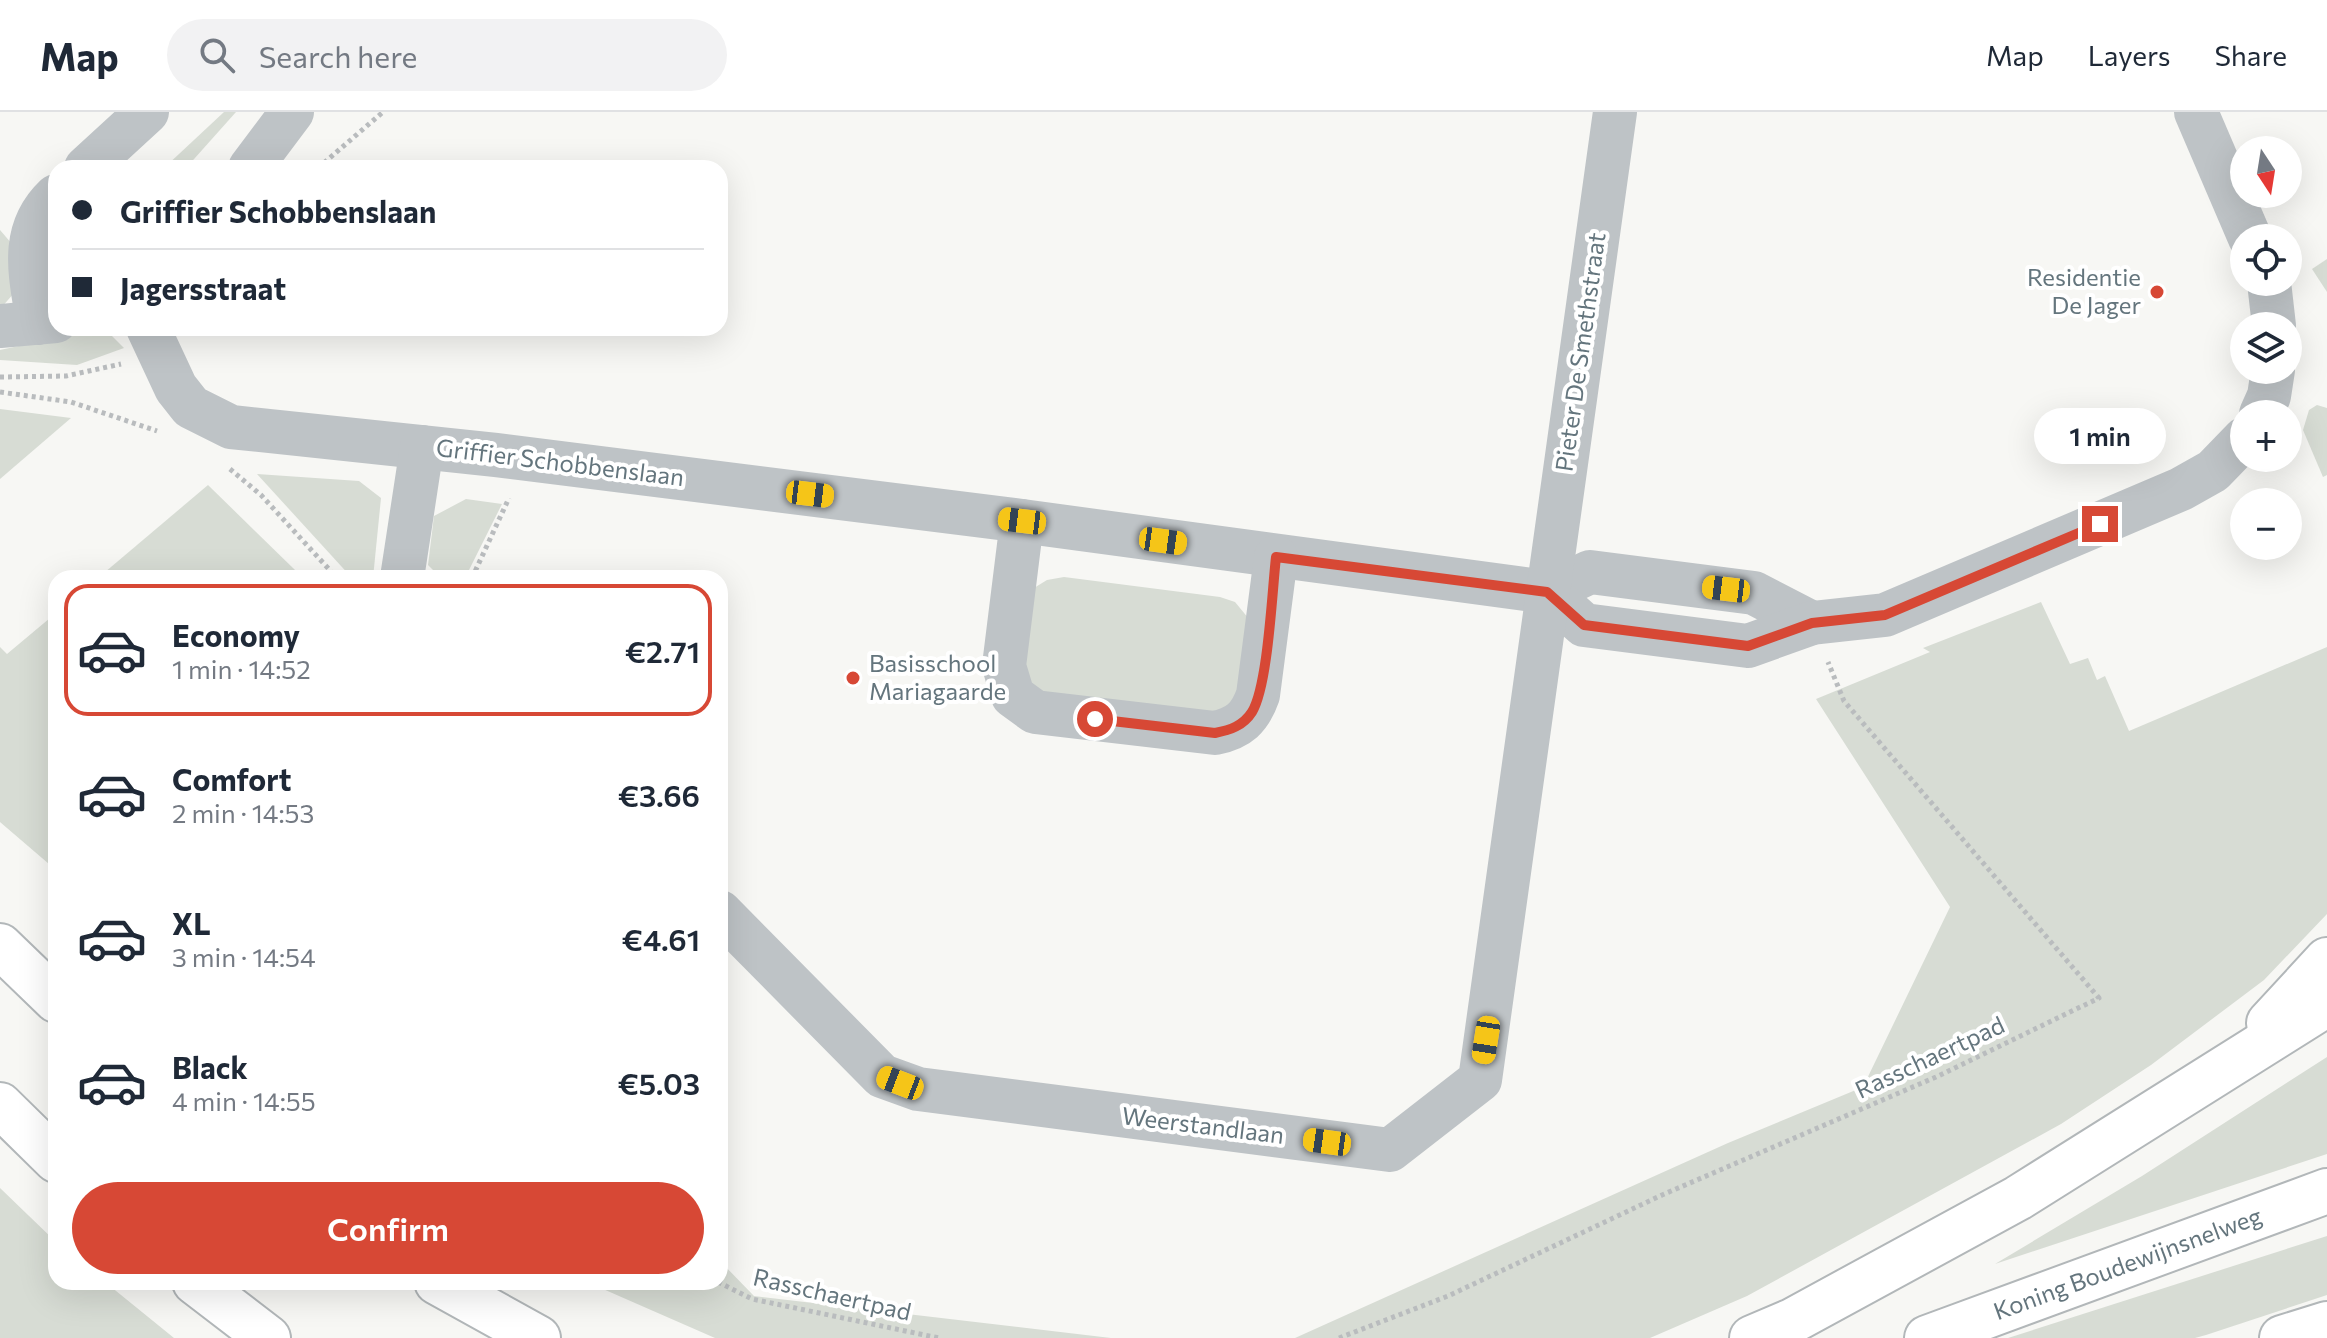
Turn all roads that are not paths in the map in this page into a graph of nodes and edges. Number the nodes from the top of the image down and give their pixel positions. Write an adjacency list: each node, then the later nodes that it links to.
1 (147, 112): 5 (street)
2 (292, 112): 6 (street)
3 (1615, 112): 16 (street, Pieter De Smethstraat)
4 (2196, 112): 8 (street)
5 (95, 160)
6 (256, 160)
7 (48, 204): 9 (street)
8 (2244, 224)
9 (31, 323)
10 (152, 338): 11 (street, Griffier Schobbenslaan)
11 (422, 447): 13 (street, Griffier Schobbenslaan); 15 (street)
12 (2230, 453): 16 (street)
13 (1022, 521): 14 (street, Griffier Schobbenslaan); 14 (street)
14 (1276, 557): 16 (street, Griffier Schobbenslaan)
15 (403, 570)
16 (1547, 592): 17 (street, Weerstandlaan)
17 (728, 920)
18 (0, 946): 20 (highway)
19 (2327, 960): 22 (highway)
20 (48, 992)
21 (2327, 1004): 22 (highway)
22 (2227, 1068): 31 (highway)
23 (0, 1105): 24 (highway)
24 (48, 1152)
25 (2327, 1191): 32 (highway, Koning Boudewijnsnelweg)
26 (205, 1290): 29 (highway)
27 (451, 1290): 30 (highway)
28 (2327, 1324): 33 (highway)
29 (268, 1338)
30 (538, 1338)
31 (1752, 1338)
32 (1927, 1338)
33 (2282, 1338)

